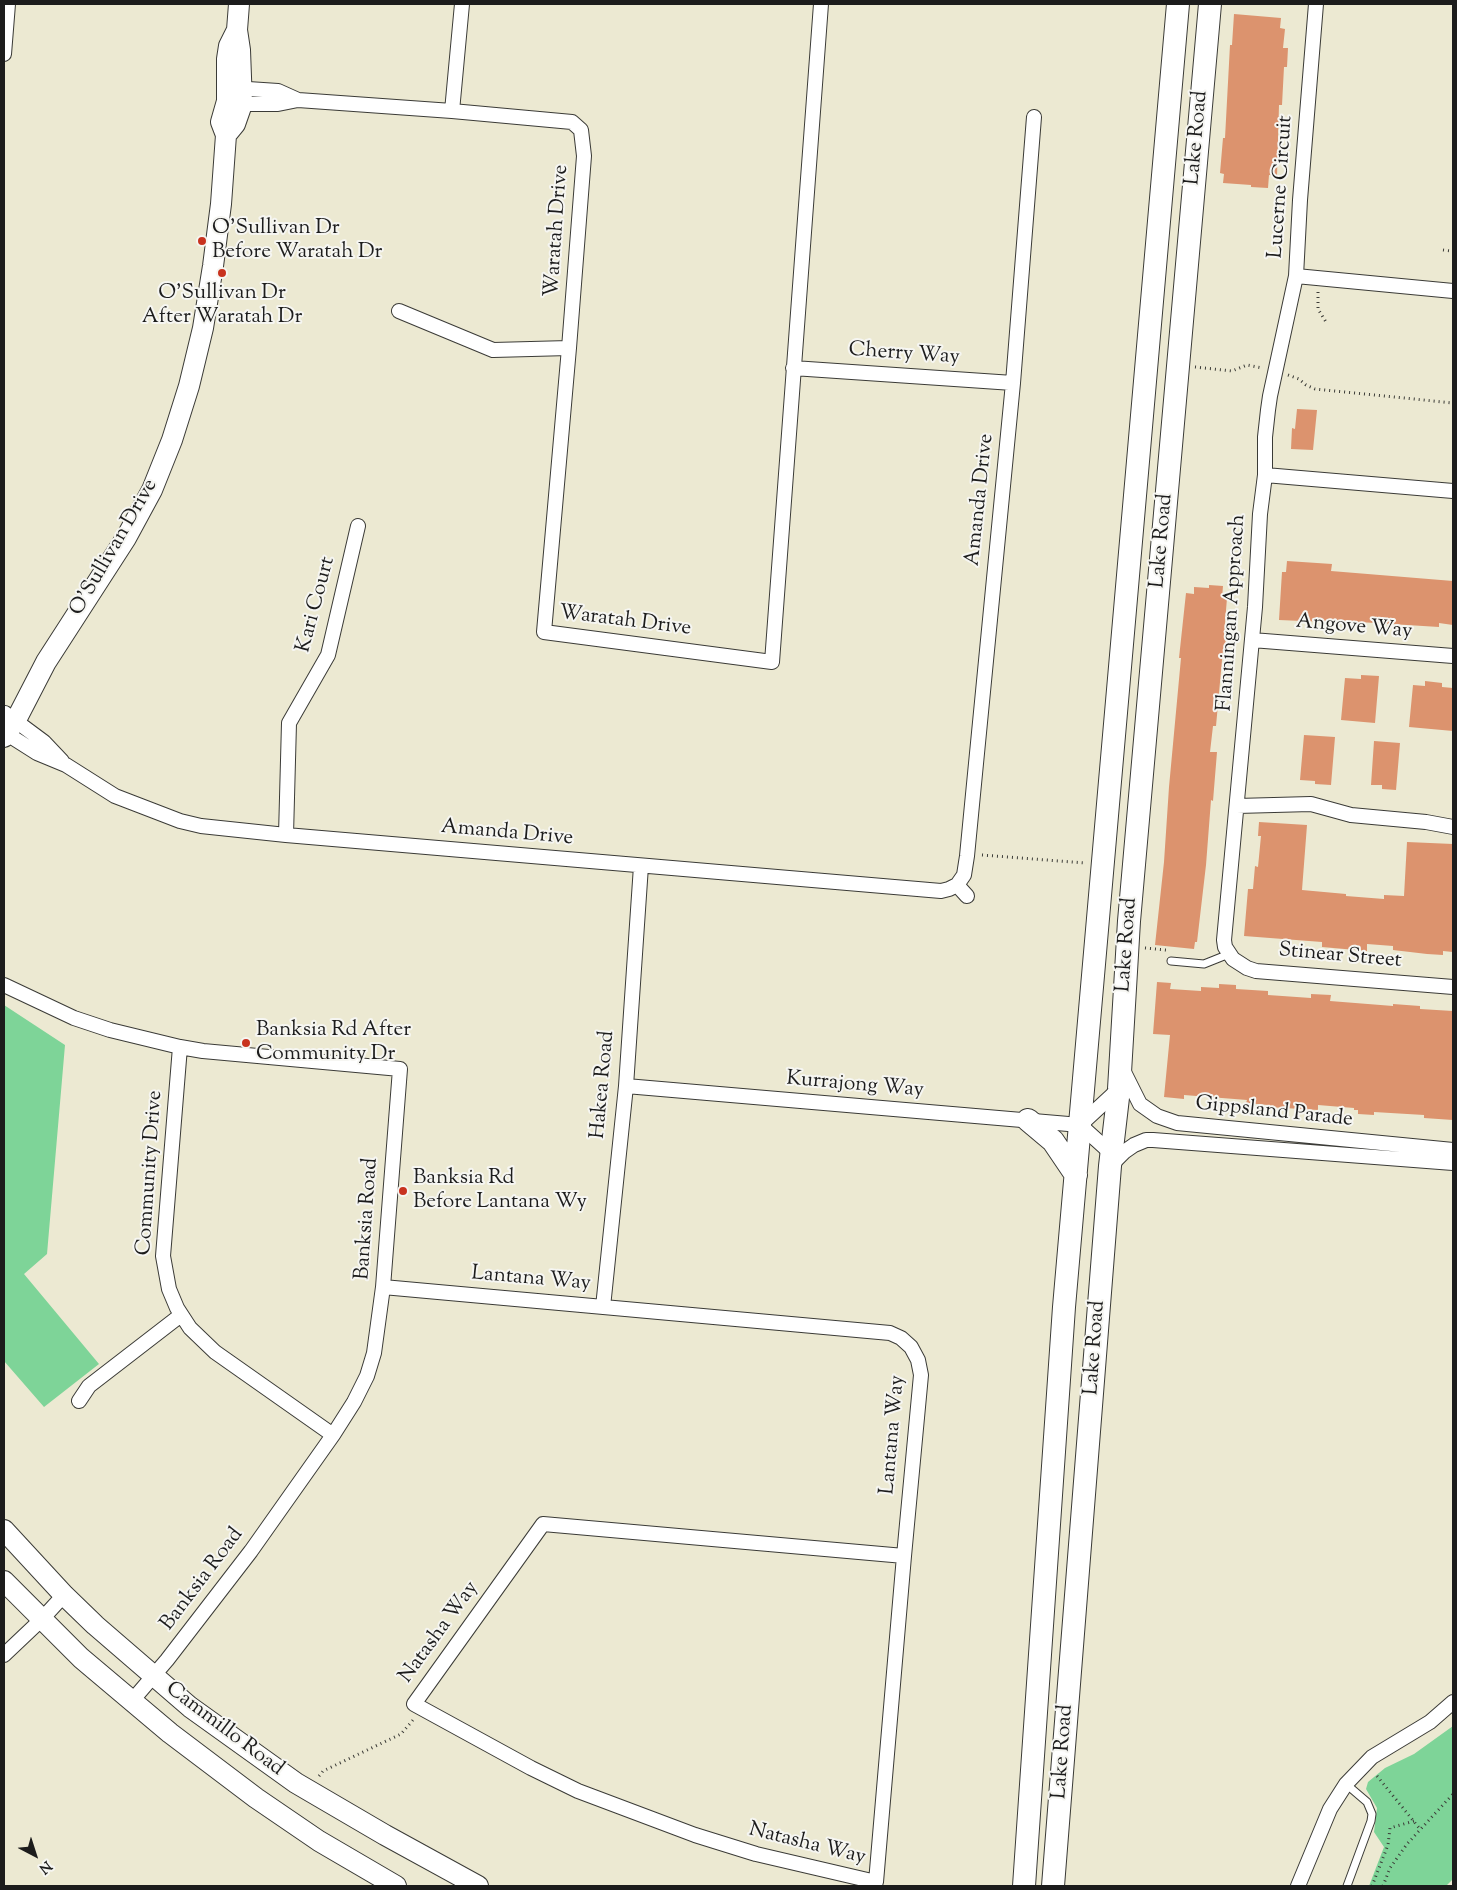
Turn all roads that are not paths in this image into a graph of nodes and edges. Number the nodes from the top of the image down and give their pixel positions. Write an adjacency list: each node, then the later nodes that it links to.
1 (8, 4): 8 (street)
2 (239, 4): 9 (main road, O'Sullivan Drive)
3 (462, 4): 10 (street)
4 (821, 4): 16 (street, Waratah Drive)
5 (1178, 4): 39 (main road, Lake Road)
6 (1210, 4): 35 (main road, Lake Road)
7 (1316, 4): 12 (street, Lucerne Circuit)
8 (4, 54)
9 (235, 95): 10 (street, Waratah Drive); 23 (main road, O'Sullivan Drive)
10 (452, 111): 15 (street, Waratah Drive)
11 (1034, 117): 17 (street, Amanda Drive)
12 (1296, 276): 13 (street, Lucerne Circuit); 18 (street, Flanningan Approach)
13 (1453, 291)
14 (399, 311): 15 (street)
15 (570, 348): 16 (street, Waratah Drive)
16 (793, 368): 17 (street, Cherry Way)
17 (1013, 383): 28 (street, Amanda Drive)
18 (1265, 475): 19 (street); 21 (street, Flanningan Approach)
19 (1453, 491)
20 (358, 526): 26 (street, Kari Court)
21 (1252, 640): 22 (street, Angove Way); 24 (street, Flanningan Approach)
22 (1453, 656)
23 (6, 725): 26 (street, Amanda Drive)
24 (1237, 806): 25 (street); 30 (street, Flanningan Approach)
25 (1453, 826)
26 (286, 836): 27 (street, Amanda Drive)
27 (640, 866): 28 (street, Amanda Drive); 36 (street, Hakea Road)
28 (957, 885): 29 (street)
29 (967, 896)
30 (1229, 954): 31 (lane); 33 (street, Stinear Street)
31 (1171, 961)
32 (4, 985): 34 (street, Banksia Road)
33 (1453, 987)
34 (180, 1047): 44 (street, Banksia Road); 46 (street, Community Drive)
35 (1120, 1065): 37 (main road, Lake Road); 40 (street, Gippsland Parade)
36 (626, 1086): 38 (street, Kurrajong Way); 45 (street, Hakea Road)
37 (1119, 1089): 39 (street); 41 (main road, Lake Road)
38 (1028, 1120): 39 (street, Kurrajong Way); 43 (main road)
39 (1080, 1125): 41 (street); 43 (main road, Lake Road)
40 (1453, 1150)
41 (1111, 1159): 42 (street, Gippsland Parade); 63 (main road, Lake Road)
42 (1453, 1163)
43 (1076, 1175): 62 (main road, Lake Road)
44 (383, 1287): 45 (street, Lantana Way); 48 (street, Banksia Road)
45 (603, 1307): 50 (street, Lantana Way)
46 (181, 1315): 47 (street); 48 (street, Community Drive)
47 (79, 1401)
48 (333, 1435): 55 (street, Banksia Road)
49 (4, 1530): 52 (main road, Cammillo Road)
50 (904, 1556): 59 (street, Lantana Way); 59 (street, Natasha Way)
51 (4, 1581): 53 (main road, Cammillo Road)
52 (64, 1595): 53 (street); 55 (main road, Cammillo Road)
53 (42, 1619): 54 (street); 56 (main road, Cammillo Road)
54 (4, 1655)
55 (153, 1676): 56 (street, Banksia Road); 61 (main road, Cammillo Road)
56 (131, 1702): 60 (main road, Cammillo Road)
57 (1453, 1702): 58 (street)
58 (1346, 1784): 64 (street); 65 (lane)
59 (876, 1882)
60 (396, 1886)
61 (478, 1886)
62 (1024, 1886)
63 (1053, 1886)
64 (1298, 1886)
65 (1347, 1886)

